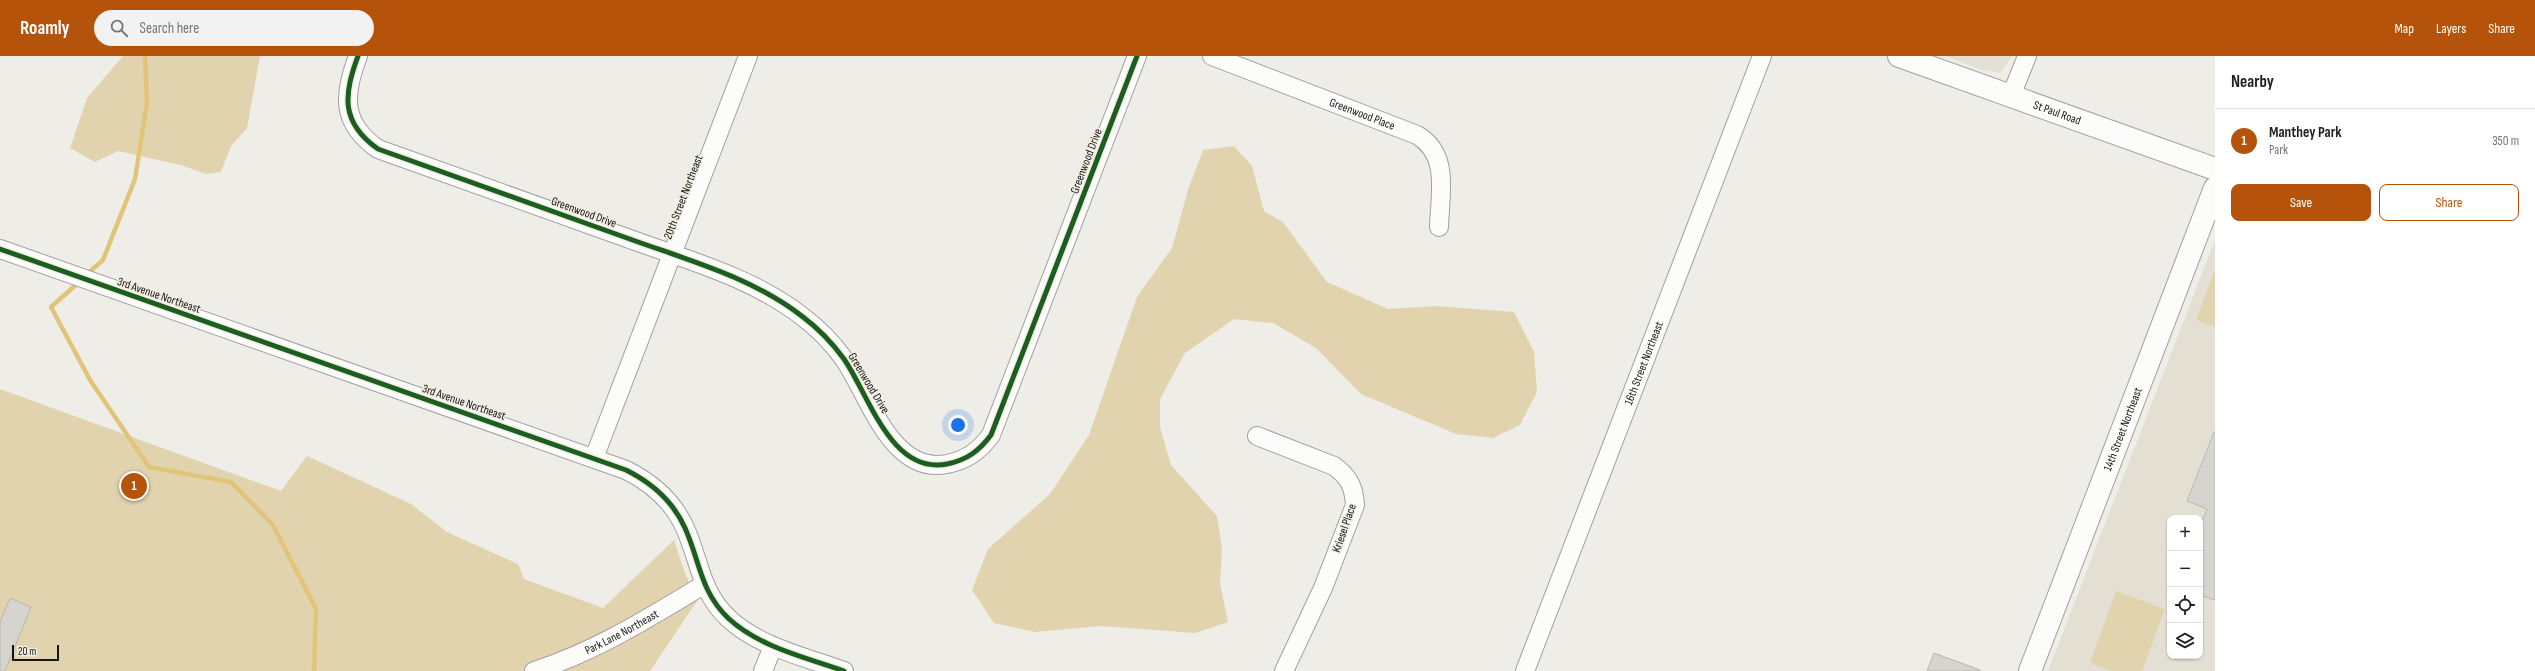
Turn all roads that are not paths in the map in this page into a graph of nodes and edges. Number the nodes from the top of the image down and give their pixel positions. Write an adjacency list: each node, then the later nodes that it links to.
1 (358, 56): 13 (street, Greenwood Drive)
2 (748, 56): 13 (street, 20th Street Northeast)
3 (1137, 56): 13 (street, Greenwood Drive)
4 (1212, 56): 11 (street, Greenwood Place)
5 (1762, 56): 22 (street, 16th Street Northeast)
6 (1899, 56): 8 (street, St Paul Road)
7 (2027, 56): 8 (street)
8 (2011, 96): 9 (street, St Paul Road)
9 (2215, 169)
10 (2215, 188): 23 (street, 14th Street Northeast)
11 (1439, 227)
12 (0, 250): 15 (street, 3rd Avenue Northeast)
13 (672, 254): 15 (street, 20th Street Northeast)
14 (1257, 436): 21 (street, Kriesel Place)
15 (594, 458): 16 (street, 3rd Avenue Northeast)
16 (705, 584): 17 (street, 3rd Avenue Northeast); 18 (street, Park Lane Northeast)
17 (773, 646): 19 (street); 20 (street, 3rd Avenue Northeast)
18 (534, 671)
19 (763, 671)
20 (844, 671)
21 (1284, 671)
22 (1525, 671)
23 (2030, 671)

